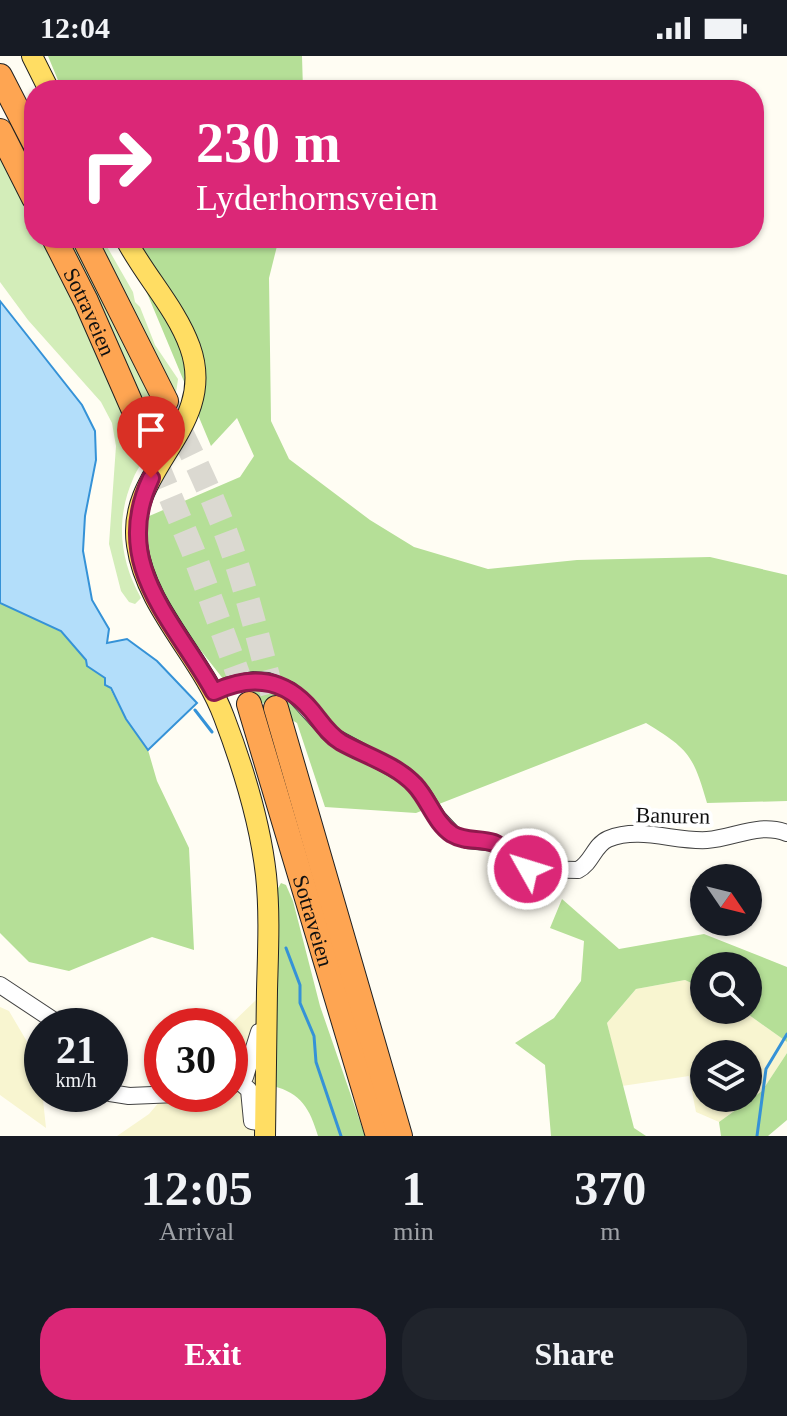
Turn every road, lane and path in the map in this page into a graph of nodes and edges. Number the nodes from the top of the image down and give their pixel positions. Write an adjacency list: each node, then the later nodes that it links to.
1 (32, 56): 3 (main road)
2 (0, 76): 4 (highway)
3 (44, 80)
4 (24, 123)
5 (0, 131): 6 (highway)
6 (24, 178)
7 (59, 248): 11 (highway, Sotraveien)
8 (89, 248): 10 (highway, Sotraveien)
9 (131, 248): 12 (main road)
10 (166, 401)
11 (143, 431)
12 (214, 692): 15 (street, Banuren); 18 (main road)
13 (249, 704): 22 (highway, Sotraveien)
14 (276, 708): 23 (highway, Sotraveien)
15 (787, 833)
16 (0, 985): 17 (street)
17 (35, 1008)
18 (267, 1032): 19 (street); 21 (main road)
19 (248, 1072)
20 (248, 1090): 21 (street)
21 (258, 1129)
22 (378, 1136)
23 (400, 1136)

